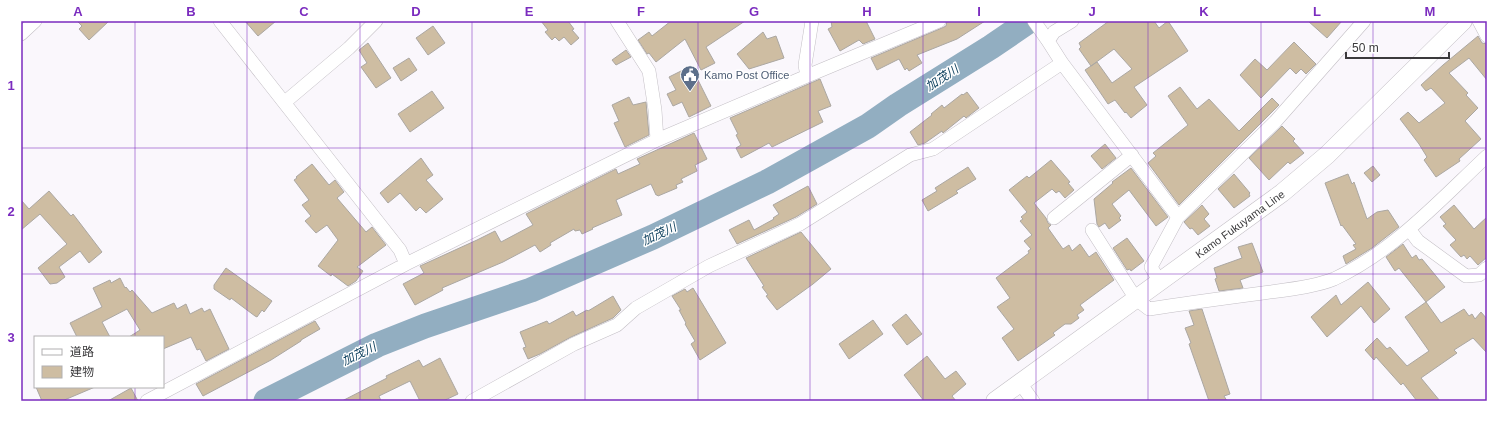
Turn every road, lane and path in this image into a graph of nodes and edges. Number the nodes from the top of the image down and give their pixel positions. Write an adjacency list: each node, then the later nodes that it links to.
1 (35, 21): 12 (street)
2 (220, 21): 17 (street)
3 (376, 21): 17 (street)
4 (617, 21): 18 (street)
5 (812, 21): 16 (street)
6 (939, 21): 16 (street)
7 (1034, 21): 14 (street)
8 (1072, 21): 14 (street)
9 (1364, 21): 21 (street)
10 (1463, 21): 27 (main road, Kamo Fukuyama Line)
11 (1479, 21): 13 (street)
12 (21, 34)
13 (1487, 36)
14 (1046, 39): 15 (street)
15 (1062, 63): 19 (street); 30 (street)
16 (807, 76): 18 (street)
17 (285, 102): 25 (street)
18 (657, 140): 25 (street)
19 (1132, 155): 21 (street); 22 (street)
20 (1487, 156): 23 (street)
21 (1178, 217): 27 (street)
22 (1054, 218)
23 (1409, 229): 26 (street); 28 (street)
24 (1092, 230): 28 (street)
25 (406, 264): 31 (street)
26 (1487, 268)
27 (1160, 282): 28 (main road, Kamo Fukuyama Line)
28 (1136, 299): 29 (main road, Kamo Fukuyama Line)
29 (1020, 383): 32 (main road, Kamo Fukuyama Line); 33 (street)
30 (483, 399)
31 (147, 401)
32 (995, 401)
33 (1033, 401)

